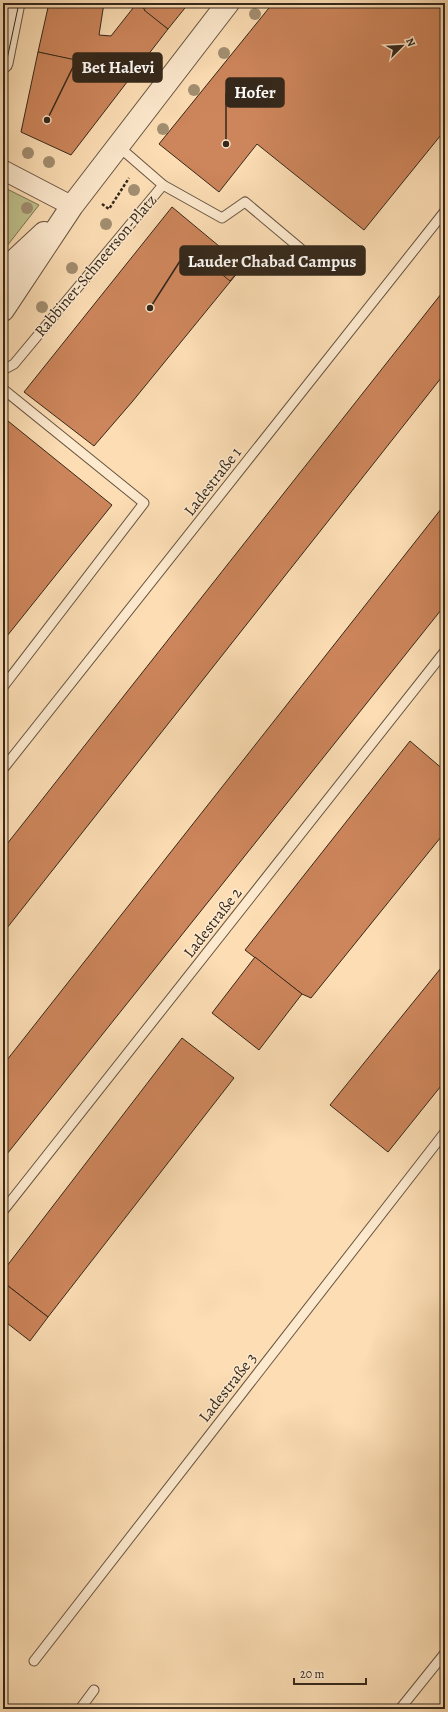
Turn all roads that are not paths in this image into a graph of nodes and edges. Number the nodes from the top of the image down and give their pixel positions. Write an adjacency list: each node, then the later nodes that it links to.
1 (15, 3): 3 (street)
2 (228, 3): 4 (street)
3 (3, 63)
4 (118, 146): 6 (lane, Rabbiner-Schneerson-Platz); 7 (street)
5 (3, 170): 7 (street)
6 (163, 184): 9 (lane); 12 (lane, Rabbiner-Schneerson-Platz)
7 (72, 206): 10 (street); 11 (street)
8 (445, 211): 16 (lane, Ladestraße 1)
9 (301, 249)
10 (3, 274)
11 (3, 310)
12 (3, 370)
13 (3, 388): 15 (lane)
14 (445, 651): 18 (lane, Ladestraße 2)
15 (3, 687)
16 (3, 769)
17 (445, 1132): 20 (lane, Ladestraße 3)
18 (3, 1211)
19 (445, 1653): 23 (lane)
20 (34, 1661)
21 (94, 1690): 22 (lane)
22 (80, 1709)
23 (400, 1709)

